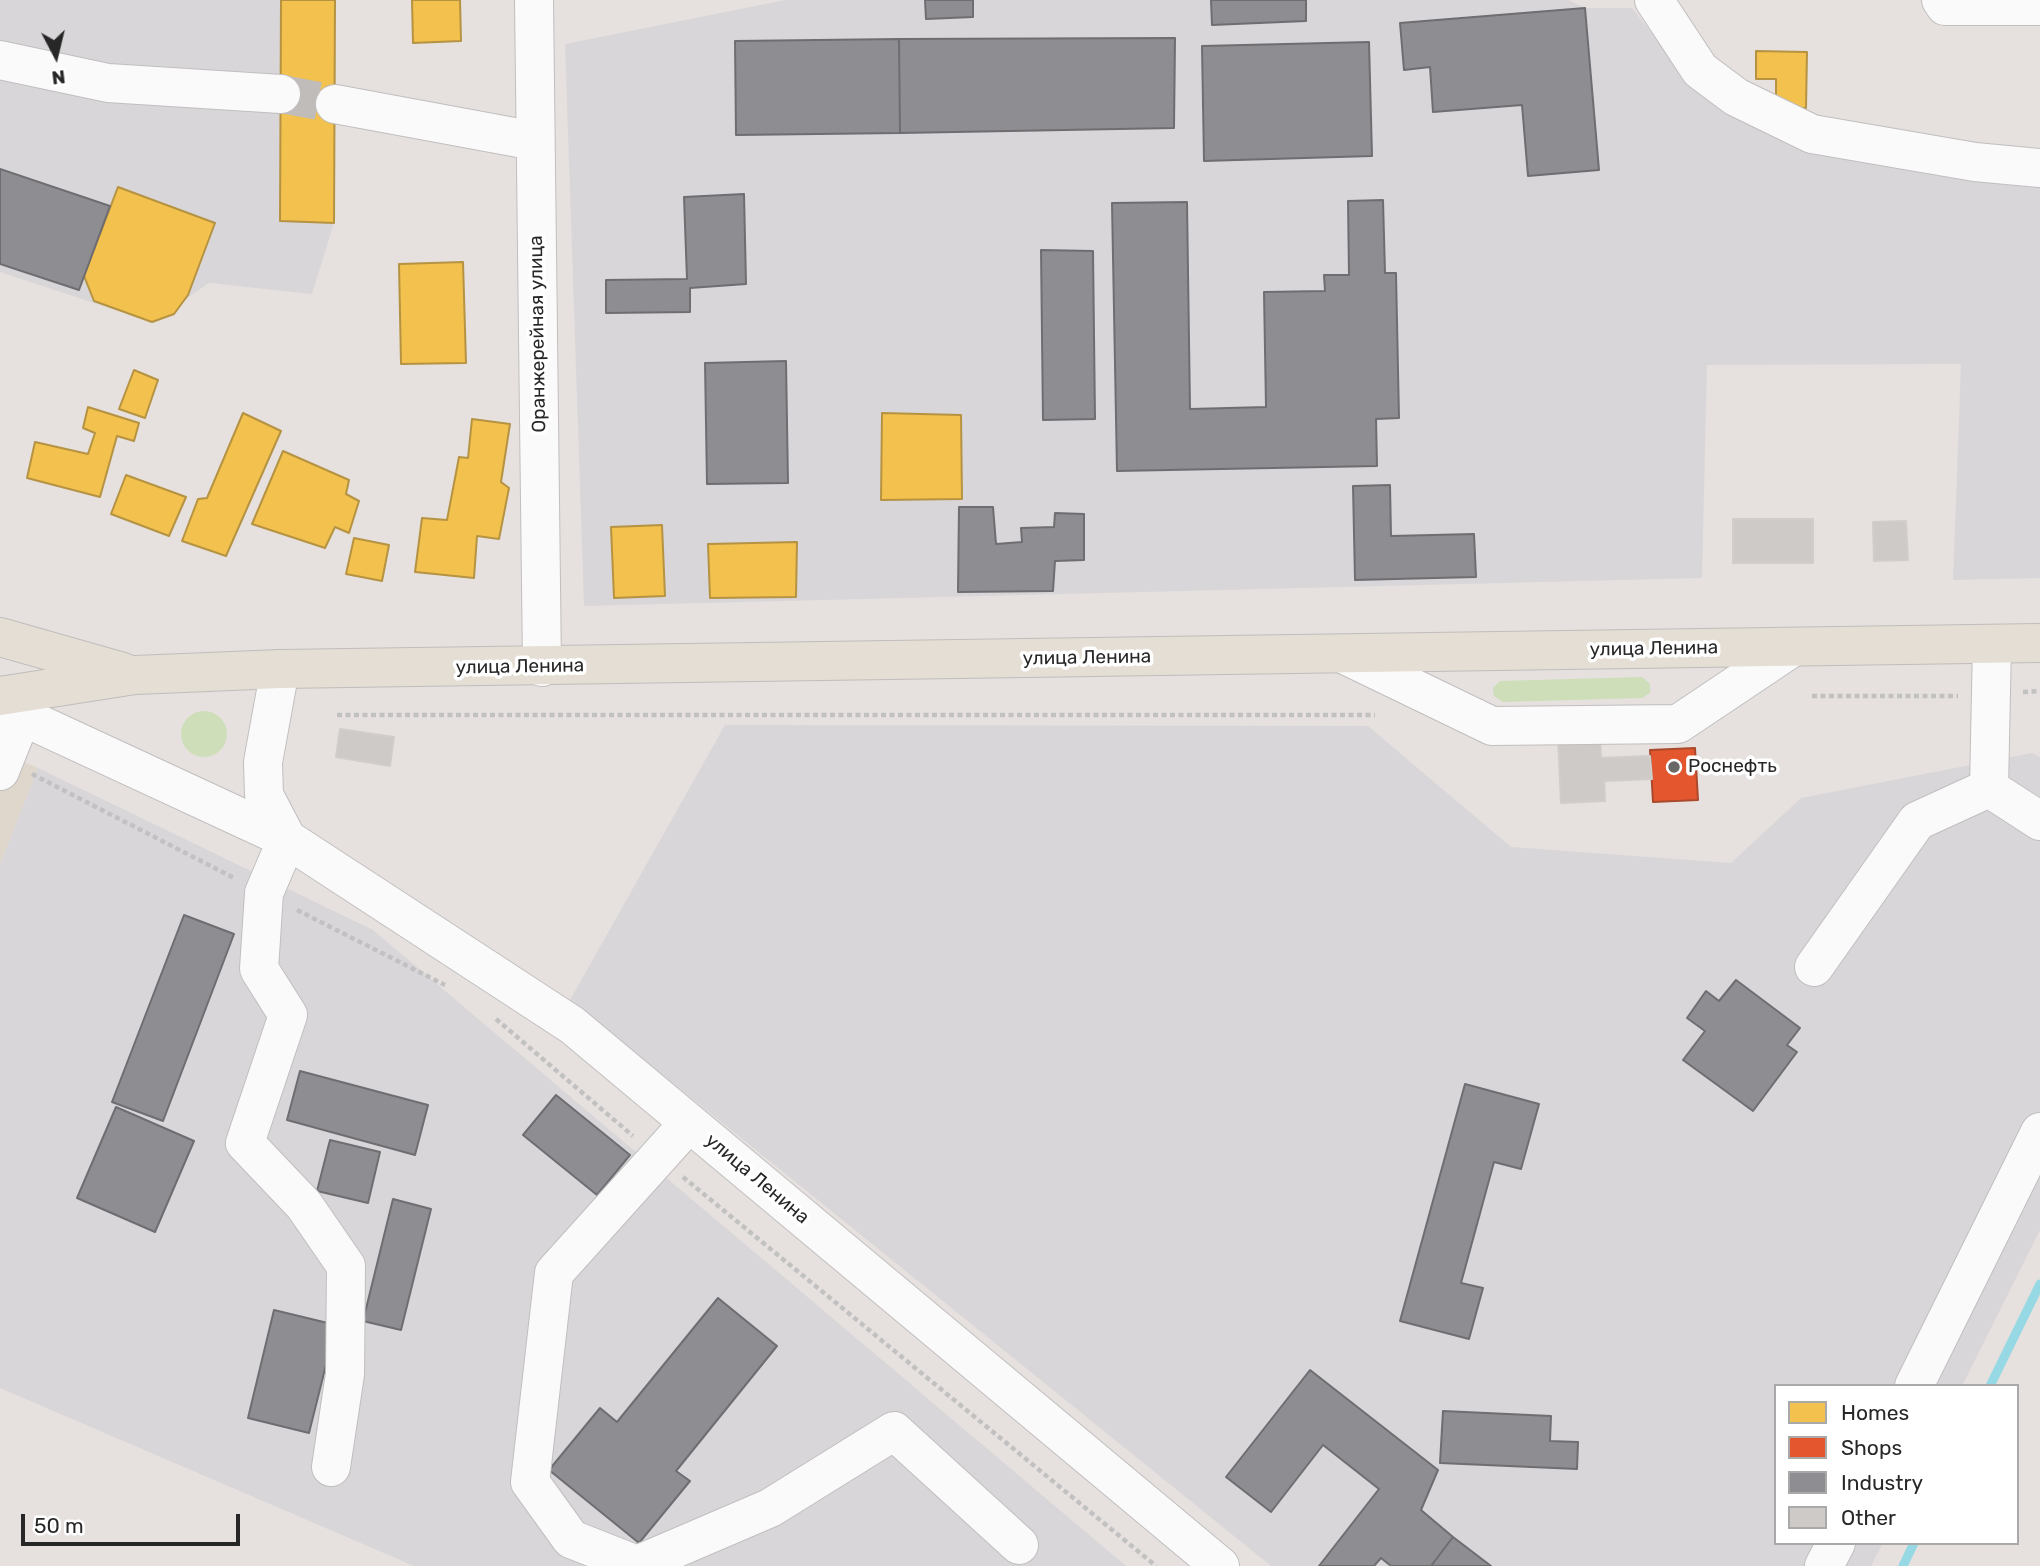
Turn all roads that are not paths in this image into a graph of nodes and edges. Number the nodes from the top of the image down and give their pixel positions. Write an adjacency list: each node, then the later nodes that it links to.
1 (534, 0): 8 (street, Оранжерейная улица)
2 (1654, 0): 9 (street)
3 (1941, 0): 4 (street)
4 (2040, 6)
5 (0, 60): 6 (street)
6 (281, 94)
7 (335, 104): 8 (street)
8 (535, 141): 15 (street, Оранжерейная улица)
9 (2040, 168)
10 (0, 637): 17 (main road, улица Ленина)
11 (2040, 643): 12 (main road, улица Ленина)
12 (1992, 644): 13 (main road, улица Ленина); 20 (street)
13 (1793, 647): 14 (main road, улица Ленина); 14 (street)
14 (1343, 654): 15 (main road, улица Ленина)
15 (542, 667): 16 (main road, улица Ленина)
16 (280, 669): 17 (main road, улица Ленина); 22 (street)
17 (135, 675): 18 (main road, улица Ленина)
18 (7, 706): 19 (street); 22 (street, улица Ленина)
19 (2, 765)
20 (1989, 788): 21 (street); 23 (street)
21 (2040, 821)
22 (287, 839): 24 (street, улица Ленина); 27 (street)
23 (1814, 967)
24 (689, 1123): 28 (street); 30 (street, улица Ленина)
25 (2040, 1132): 26 (street)
26 (1915, 1384)
27 (331, 1468)
28 (1019, 1545)
29 (1835, 1545): 31 (street)
30 (1220, 1566)
31 (1824, 1566)

